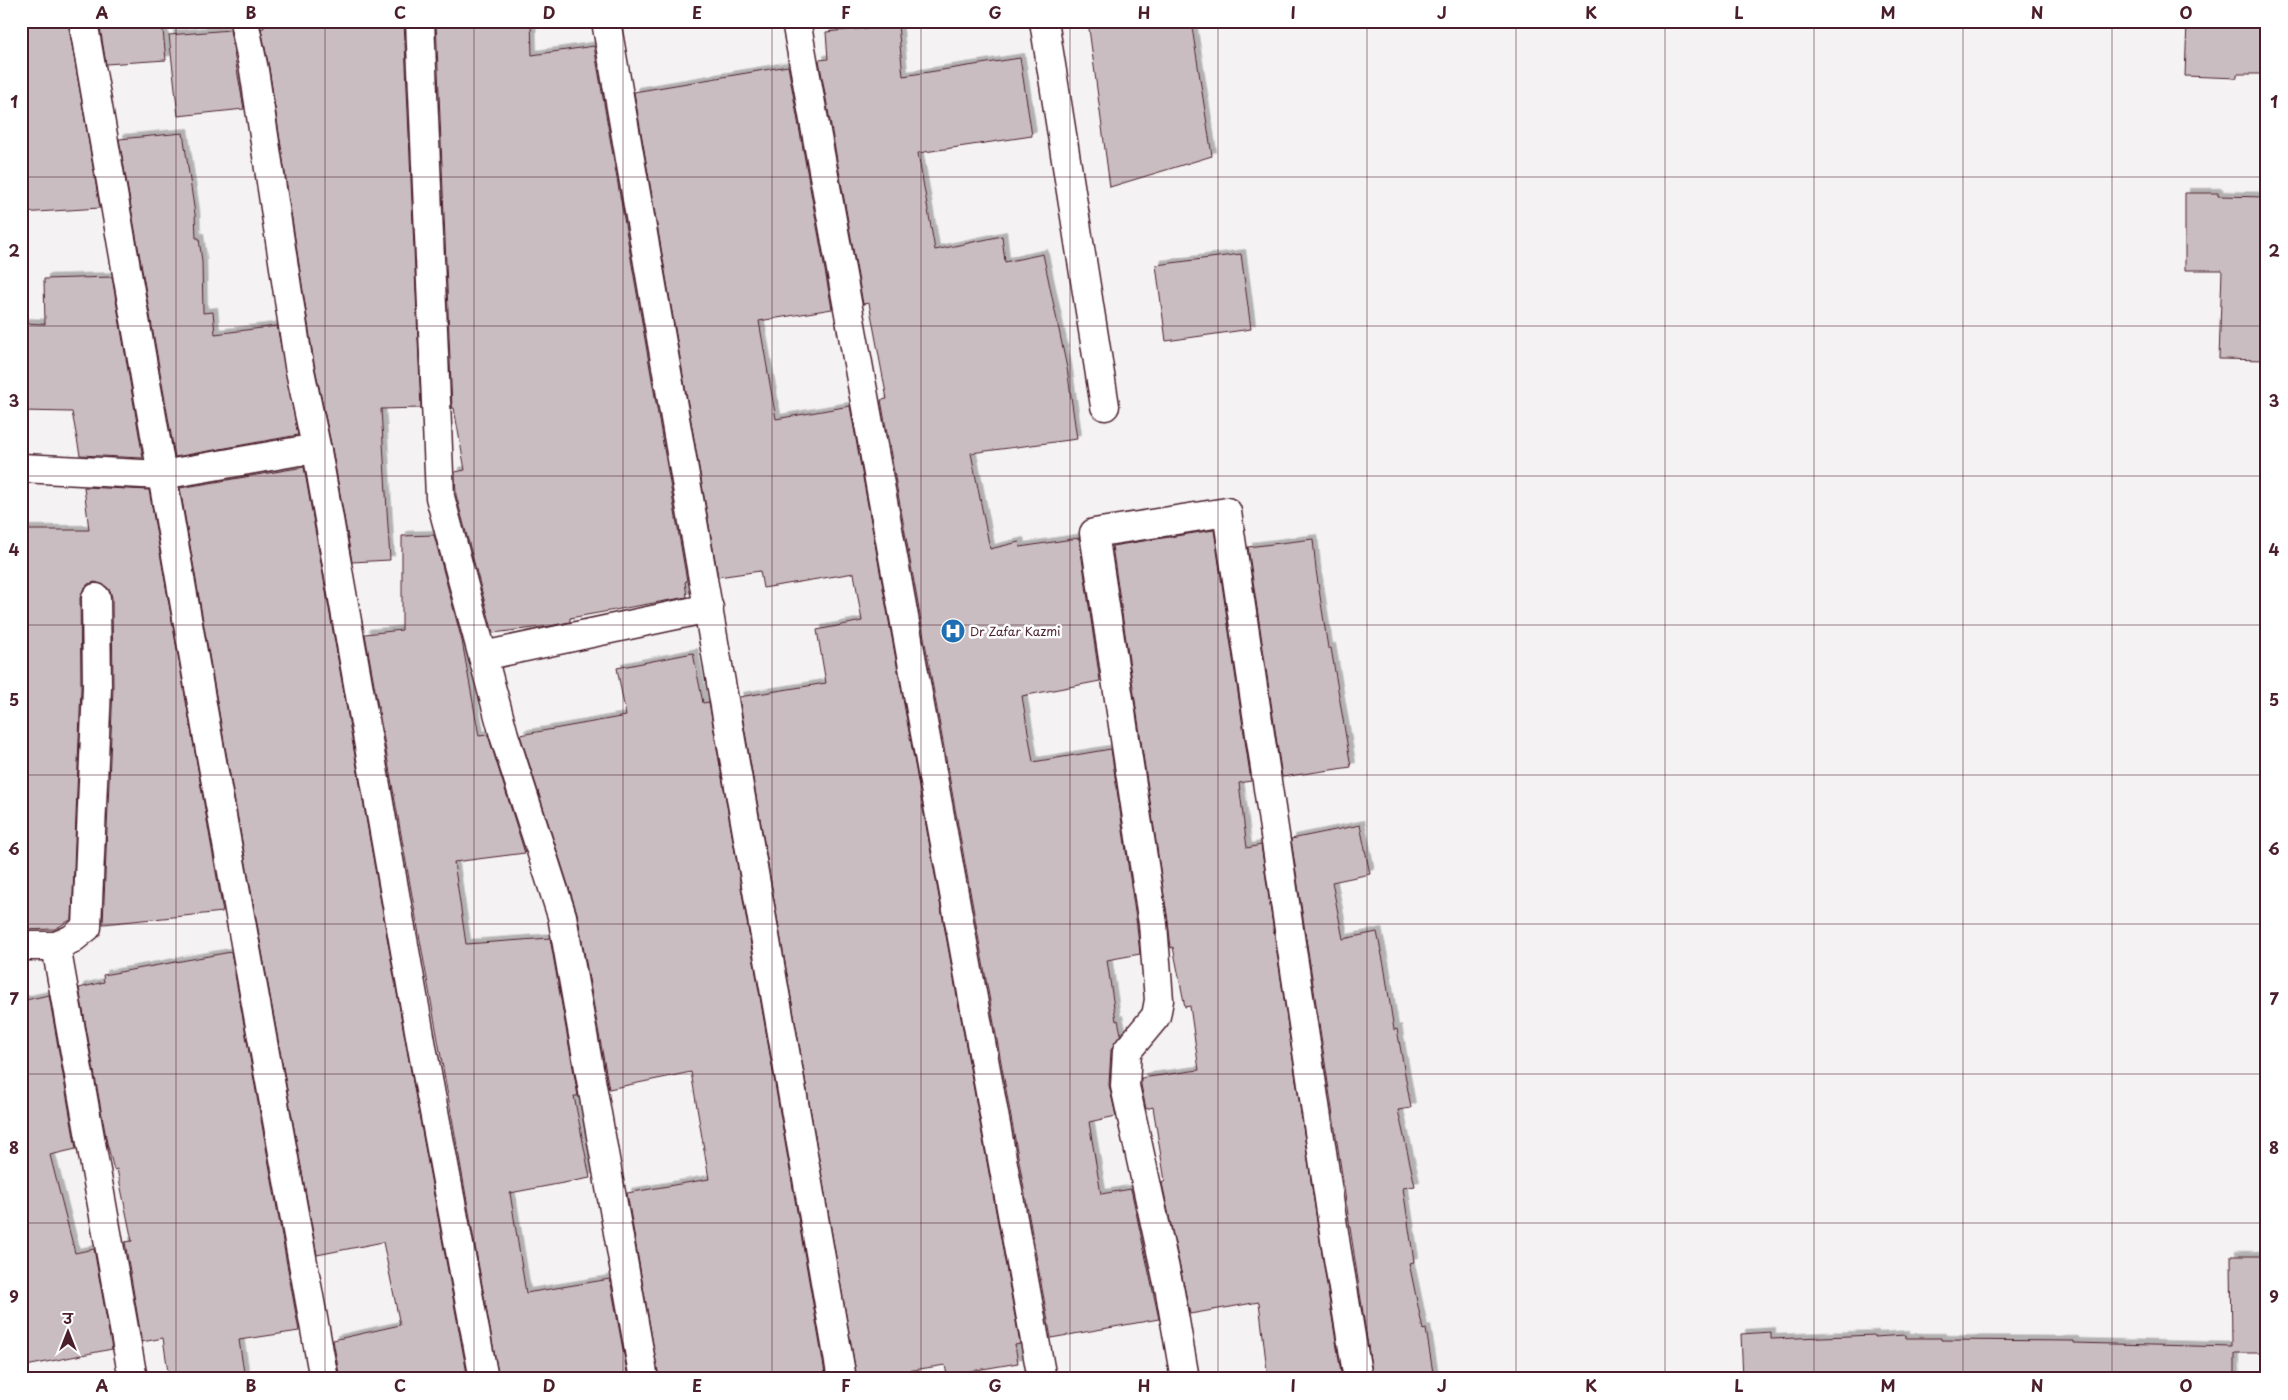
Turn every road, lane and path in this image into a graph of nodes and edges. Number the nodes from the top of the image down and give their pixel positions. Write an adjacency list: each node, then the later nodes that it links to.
1 (83, 21): 10 (street)
2 (244, 21): 8 (street)
3 (420, 21): 13 (street)
4 (606, 21): 12 (street)
5 (796, 21): 21 (street)
6 (1044, 21): 7 (street)
7 (1105, 406)
8 (317, 452): 10 (street); 18 (street)
9 (21, 468): 10 (street)
10 (162, 474): 17 (street)
11 (96, 598): 15 (street)
12 (709, 608): 13 (street); 20 (street)
13 (483, 656): 19 (street)
14 (21, 946): 15 (street)
15 (56, 946): 16 (street)
16 (133, 1379)
17 (324, 1379)
18 (484, 1379)
19 (644, 1379)
20 (842, 1379)
21 (1042, 1379)
22 (1185, 1379): 23 (street)
23 (1358, 1379)

